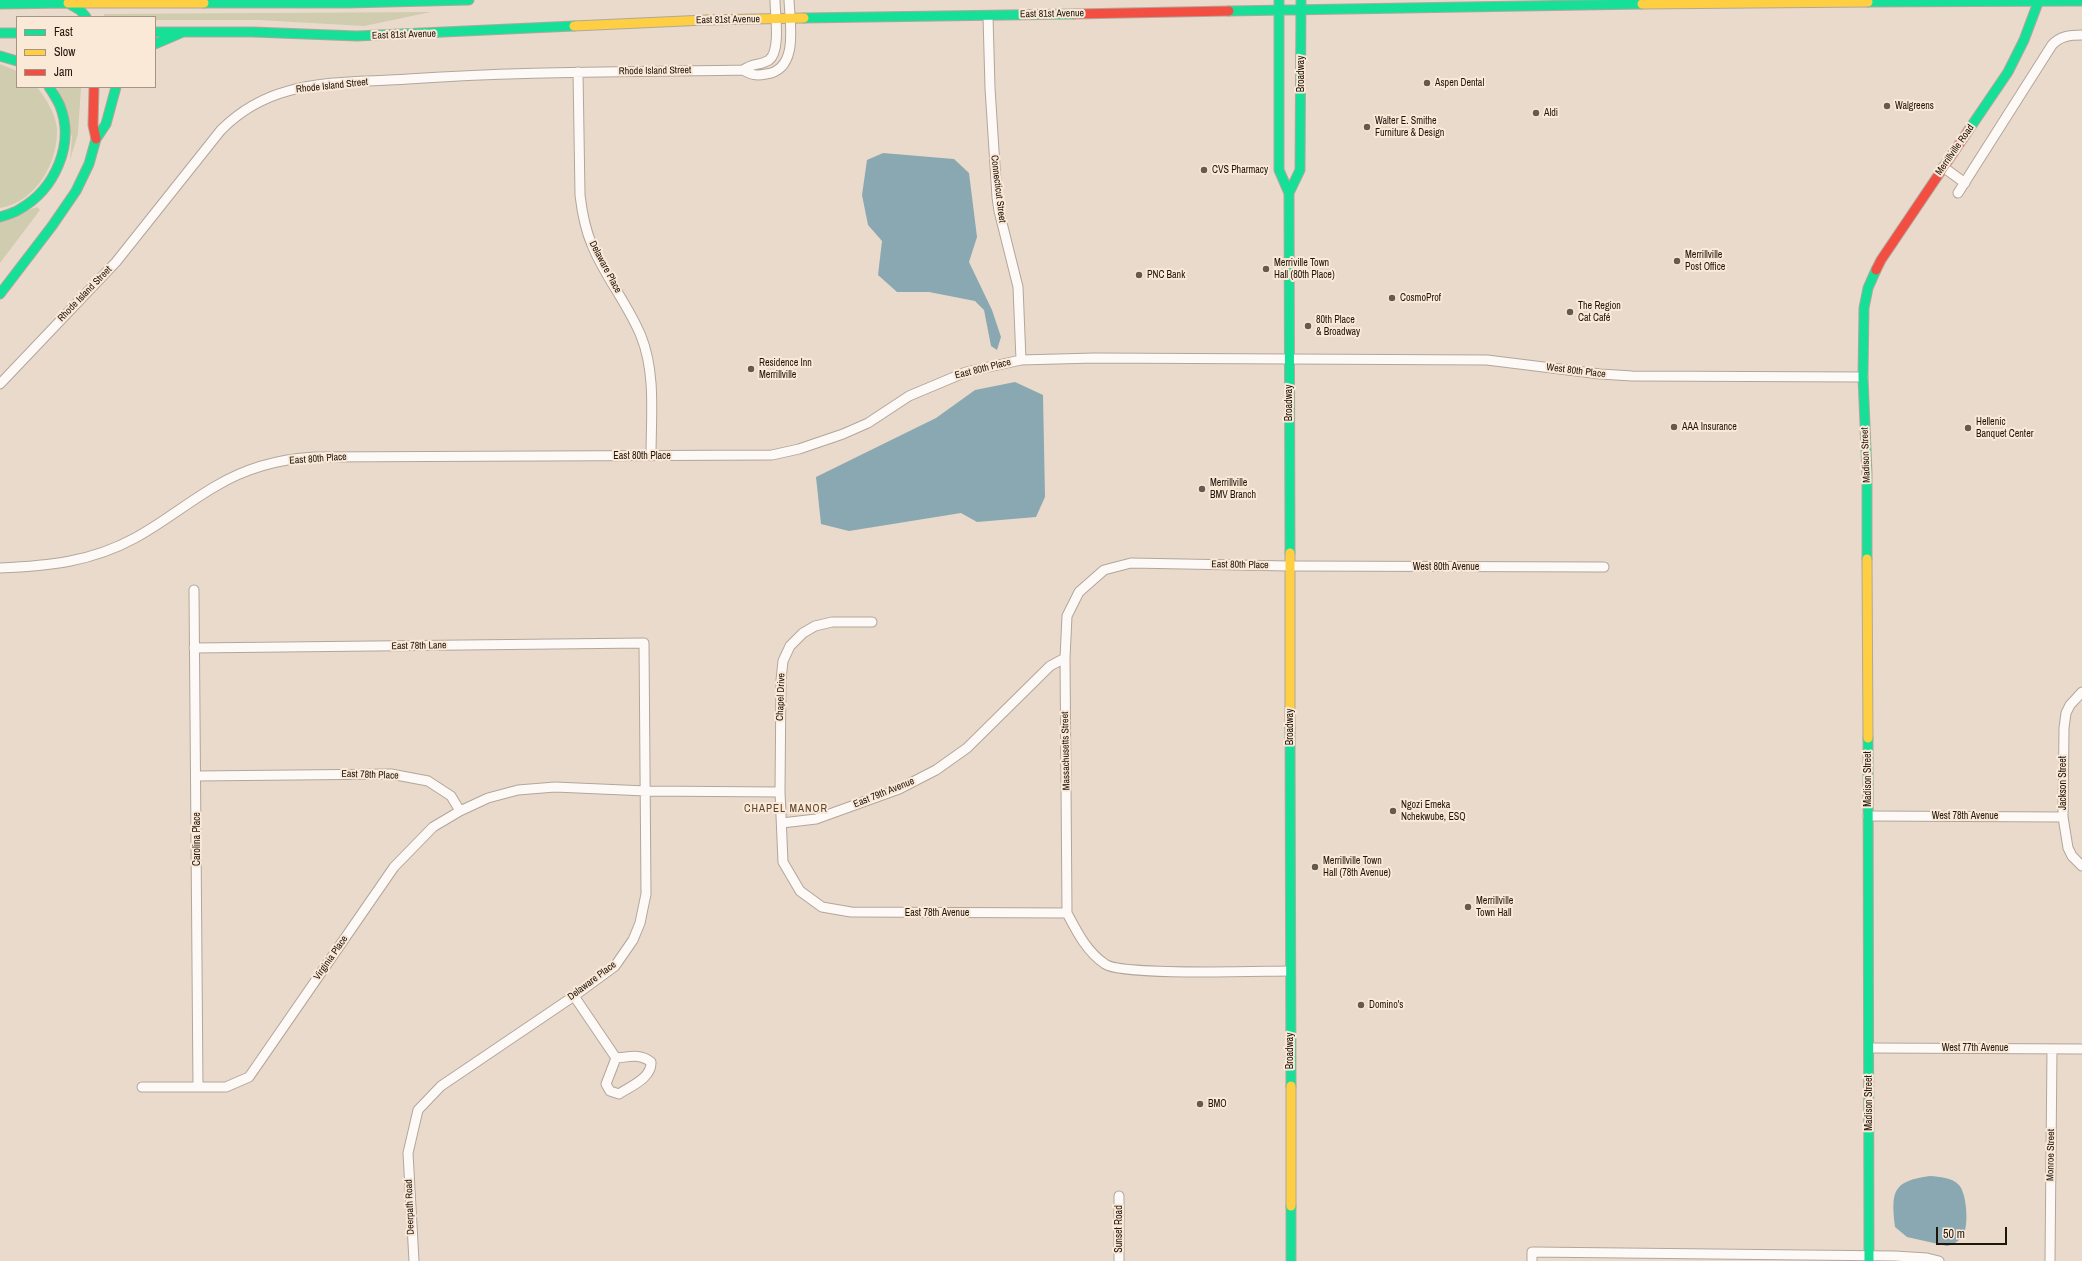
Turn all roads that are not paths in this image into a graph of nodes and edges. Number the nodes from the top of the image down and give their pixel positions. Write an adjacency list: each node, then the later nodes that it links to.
1 (469, 0): 8 (main road)
2 (775, 0): 15 (street, Rhode Island Street)
3 (790, 0): 14 (street, Rhode Island Street)
4 (1279, 0): 10 (main road, Broadway)
5 (1301, 0): 11 (main road, Broadway)
6 (2039, 0): 7 (main road, East 81st Avenue); 11 (main road, East 81st Avenue); 30 (main road, Merrillville Road)
7 (2082, 1)
8 (68, 3): 9 (main road); 12 (main road)
9 (0, 4)
10 (1279, 10): 11 (main road, East 81st Avenue); 13 (main road, East 81st Avenue); 32 (main road, Broadway)
11 (1301, 10): 32 (main road, Broadway)
12 (85, 16)
13 (988, 16): 14 (main road, East 81st Avenue); 38 (street, Connecticut Street)
14 (790, 19): 15 (main road, East 81st Avenue); 24 (street, Rhode Island Street)
15 (776, 20): 17 (main road, East 81st Avenue); 24 (street, Rhode Island Street)
16 (156, 32): 17 (main road, East 81st Avenue)
17 (183, 32): 21 (main road)
18 (0, 33): 19 (main road)
19 (16, 33)
20 (2082, 35): 31 (street)
21 (156, 44)
22 (0, 56): 23 (main road)
23 (16, 61)
24 (743, 70): 25 (street, Rhode Island Street)
25 (578, 72): 40 (street, Rhode Island Street); 41 (street, Delaware Place)
26 (49, 88): 34 (main road)
27 (94, 88): 29 (main road)
28 (116, 88): 29 (main road)
29 (96, 139): 35 (main road)
30 (1943, 167): 31 (street); 36 (main road, Merrillville Road)
31 (1965, 182): 33 (street)
32 (1289, 193): 37 (main road, Broadway)
33 (1958, 193)
34 (0, 216)
35 (0, 294)
36 (1865, 298): 39 (main road, Madison Street)
37 (1288, 359): 38 (street, East 80th Place); 39 (street, West 80th Place); 42 (main road, Broadway)
38 (1021, 360): 41 (street, East 80th Place)
39 (1863, 377): 56 (main road, Madison Street)
40 (0, 384)
41 (651, 456): 44 (street, East 80th Place)
42 (1289, 566): 43 (street, West 80th Avenue); 46 (street, East 80th Place); 61 (main road, Broadway)
43 (1604, 567)
44 (0, 568)
45 (194, 590): 49 (street, Carolina Place)
46 (1080, 592): 50 (street, Massachusetts Street)
47 (872, 622): 54 (street, Chapel Drive)
48 (644, 644): 49 (street, East 78th Lane); 53 (street, Delaware Place)
49 (194, 648): 52 (street, Carolina Place)
50 (1065, 658): 58 (street, East 79th Avenue); 60 (street, Massachusetts Street)
51 (2079, 694): 57 (street, Jackson Street)
52 (197, 776): 55 (street, East 78th Place); 68 (street, Carolina Place)
53 (646, 791): 54 (street); 55 (street); 62 (street, Delaware Place)
54 (780, 792): 58 (street, East 78th Avenue)
55 (460, 811): 68 (street, Virginia Place)
56 (1868, 816): 57 (street, West 78th Avenue); 63 (main road, Madison Street)
57 (2063, 817): 59 (street, Jackson Street)
58 (782, 824): 60 (street, East 78th Avenue)
59 (2082, 866)
60 (1067, 913): 61 (street)
61 (1290, 971): 75 (main road, Broadway)
62 (574, 996): 66 (street); 69 (street, Delaware Place)
63 (1869, 1048): 64 (street, West 77th Avenue); 72 (main road, Madison Street)
64 (2052, 1049): 65 (street, West 77th Avenue); 77 (street, Monroe Street)
65 (2082, 1049)
66 (616, 1058): 66 (street)
67 (142, 1087): 68 (street, Virginia Place)
68 (198, 1087)
69 (408, 1153): 73 (street, Deerpath Road)
70 (1119, 1196): 74 (street, Sunset Road)
71 (1532, 1257): 72 (street)
72 (1869, 1259): 76 (street)
73 (414, 1261)
74 (1119, 1261)
75 (1291, 1261)
76 (1939, 1261)
77 (2050, 1261)

